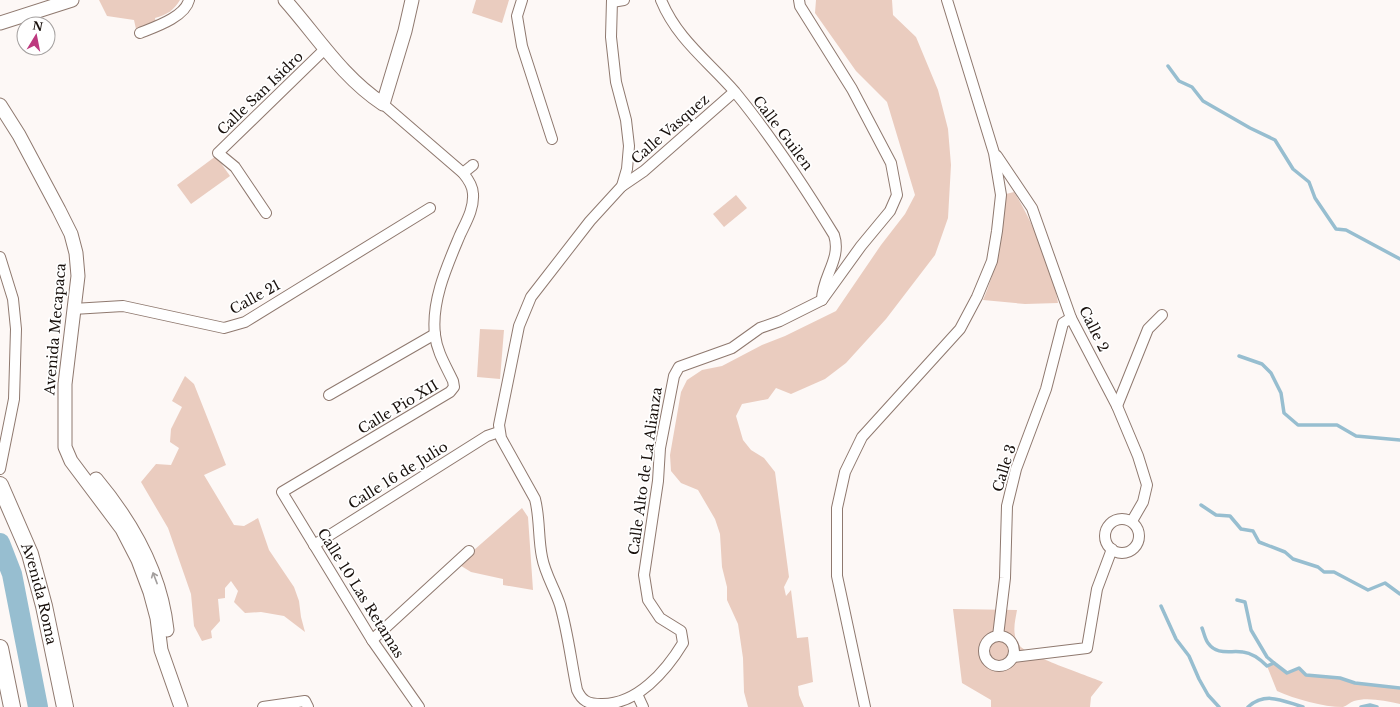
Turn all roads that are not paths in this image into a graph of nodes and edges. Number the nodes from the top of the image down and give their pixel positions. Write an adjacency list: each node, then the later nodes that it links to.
1 (72, 0): 11 (street)
2 (189, 0): 12 (street)
3 (285, 0): 13 (street)
4 (412, 0): 15 (street)
5 (522, 0): 17 (street)
6 (624, 0): 9 (street)
7 (661, 0): 14 (street, Calle Guilen)
8 (947, 0): 18 (street)
9 (612, 1): 21 (street)
10 (800, 2): 25 (street, Calle Alto de La Alianza)
11 (0, 23)
12 (140, 33)
13 (324, 49): 15 (street); 23 (street, Calle San Isidro)
14 (734, 92): 21 (street, Calle Vasquez); 25 (street, Calle Guilen)
15 (383, 104): 20 (street)
16 (0, 105): 26 (street, Avenida Mecapaca)
17 (552, 139)
18 (994, 153): 28 (street, Calle 2); 54 (street)
19 (473, 165): 20 (street)
20 (463, 172): 29 (street, Calle Pio XII)
21 (622, 186): 33 (street)
22 (430, 208): 26 (street, Calle 21)
23 (266, 213)
24 (0, 257): 32 (street)
25 (822, 300): 45 (street, Calle Alto de La Alianza)
26 (73, 309): 50 (street, Avenida Mecapaca)
27 (1162, 315): 31 (street)
28 (1071, 318): 31 (street, Calle 2); 41 (street, Calle 3)
29 (435, 334): 30 (street); 36 (street, Calle Pio XII)
30 (329, 395)
31 (1117, 406): 37 (street, Calle 2)
32 (4, 426): 34 (street)
33 (499, 432): 38 (street, Calle 16 de Julio); 47 (street)
34 (0, 469)
35 (0, 485): 49 (main road, Avenida Roma)
36 (282, 492): 38 (street, Calle 10 Las Retamas)
37 (1132, 521): 39 (street); 39 (street)
38 (314, 545): 42 (street, Calle 10 Las Retamas)
39 (1112, 549): 44 (street)
40 (469, 552): 42 (street)
41 (998, 636): 44 (street); 44 (street)
42 (372, 640): 52 (street, Calle 10 Las Retamas)
43 (0, 648): 48 (main road)
44 (1013, 657)
45 (637, 694): 47 (street); 53 (street)
46 (306, 704): 51 (street)
47 (607, 706)
48 (12, 707)
49 (65, 707)
50 (181, 707)
51 (263, 707)
52 (419, 707)
53 (643, 707)
54 (865, 707)

